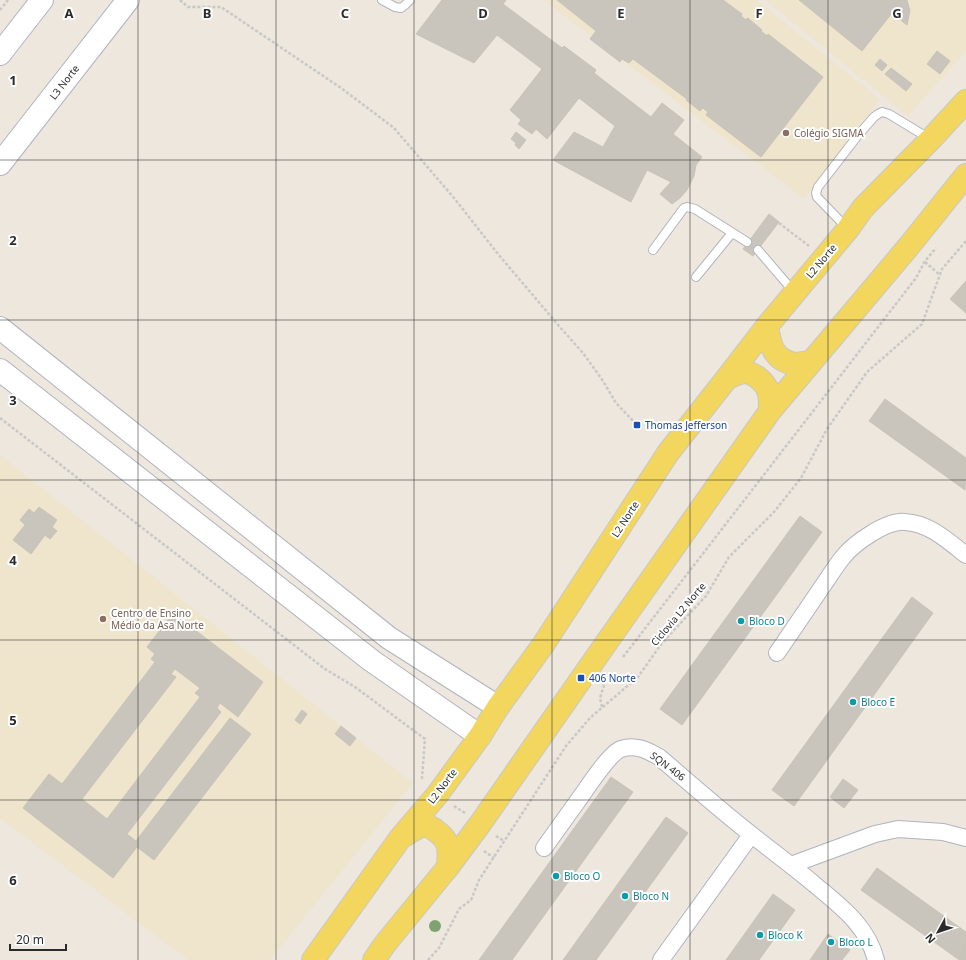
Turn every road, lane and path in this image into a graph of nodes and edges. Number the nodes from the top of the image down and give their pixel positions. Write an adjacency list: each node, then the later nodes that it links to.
1 (8, 0): 7 (path)
2 (42, 0): 8 (street)
3 (128, 0): 11 (street, L3 Norte)
4 (180, 0): 31 (path)
5 (382, 0): 6 (lane)
6 (410, 0)
7 (0, 10)
8 (0, 54)
9 (966, 101): 10 (main road, L2 Norte)
10 (931, 139): 14 (main road, L2 Norte); 14 (lane)
11 (0, 164)
12 (966, 175): 26 (main road)
13 (779, 223): 21 (path)
14 (848, 229): 21 (main road, L2 Norte)
15 (732, 233): 17 (lane); 19 (lane); 22 (lane)
16 (966, 241): 37 (path, Ciclovia L2 Norte)
17 (747, 242)
18 (939, 244): 34 (path)
19 (653, 250)
20 (758, 250): 23 (lane)
21 (824, 257): 23 (main road, L2 Norte)
22 (696, 277)
23 (794, 293): 24 (main road, L2 Norte)
24 (766, 326): 26 (main road); 28 (main road, L2 Norte)
25 (0, 328): 36 (street)
26 (811, 362): 29 (main road)
27 (0, 370): 38 (street)
28 (727, 378): 29 (main road); 36 (main road, L2 Norte)
29 (770, 411): 40 (main road)
30 (0, 418): 39 (path)
31 (637, 425)
32 (966, 555): 33 (street)
33 (776, 653)
34 (621, 660)
35 (605, 682): 37 (path)
36 (498, 707): 38 (main road, L2 Norte)
37 (602, 707): 44 (path, Ciclovia L2 Norte)
38 (480, 736): 39 (main road, L2 Norte)
39 (437, 794): 40 (path); 42 (main road, L2 Norte)
40 (480, 824): 44 (path); 47 (main road)
41 (751, 835): 45 (street, SQN 406); 46 (street, SQN 406); 51 (street)
42 (401, 837): 47 (main road); 48 (main road, L2 Norte)
43 (966, 838): 46 (street)
44 (504, 841): 50 (path, Ciclovia L2 Norte)
45 (544, 848)
46 (791, 865): 52 (street, SQN 406)
47 (448, 867): 49 (main road)
48 (313, 960)
49 (374, 960)
50 (428, 960)
51 (661, 960)
52 (876, 960)

